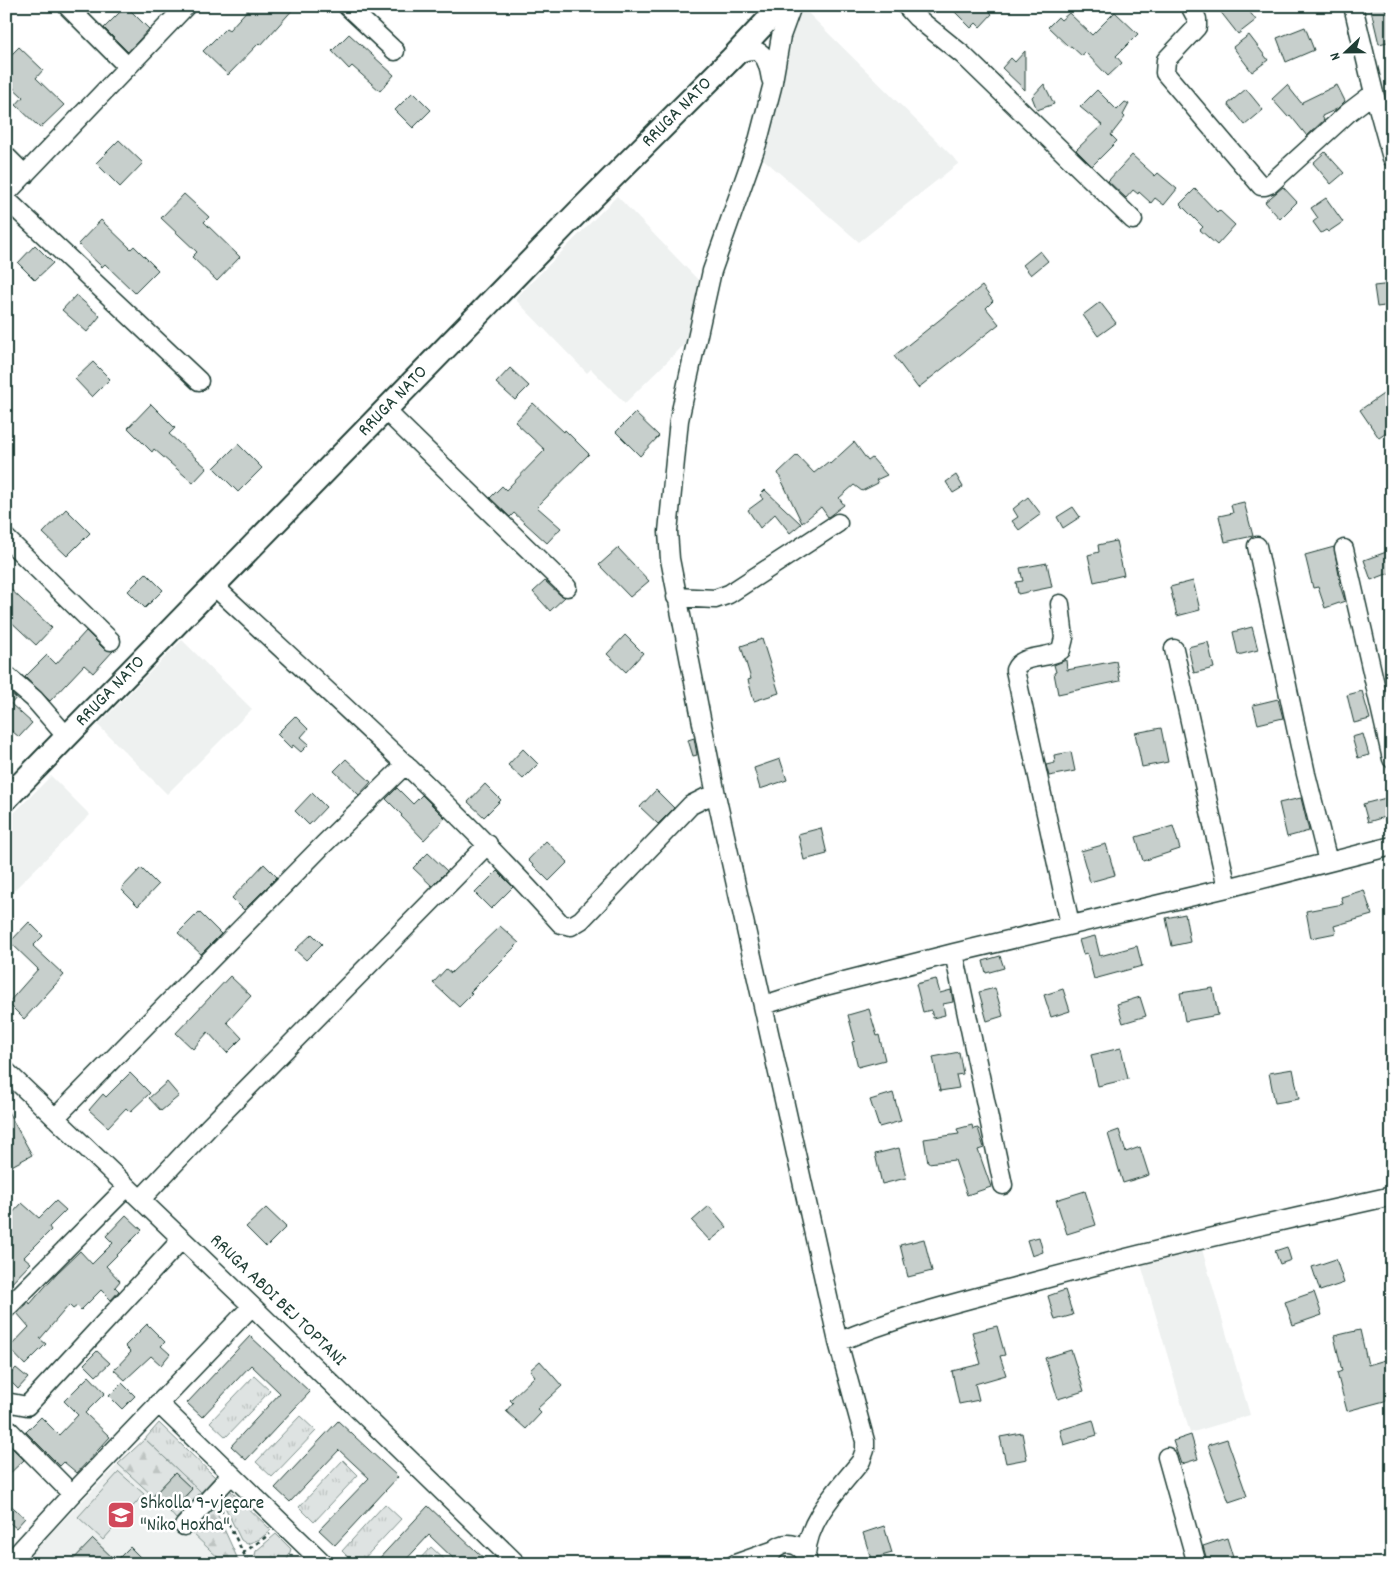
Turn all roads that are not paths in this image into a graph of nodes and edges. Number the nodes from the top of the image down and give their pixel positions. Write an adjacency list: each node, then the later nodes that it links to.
1 (66, 6): 11 (street)
2 (186, 6): 11 (street)
3 (347, 6): 9 (street)
4 (781, 6): 10 (main road, RRUGA NATO)
5 (792, 6): 12 (street)
6 (906, 6): 19 (street)
7 (1190, 6): 13 (street)
8 (1354, 6): 13 (street)
9 (395, 52)
10 (732, 58): 12 (street); 21 (main road, RRUGA NATO)
11 (128, 67): 16 (street)
12 (772, 87): 28 (street)
13 (1374, 93): 15 (street)
14 (6, 156): 16 (street)
15 (1392, 158)
16 (25, 175): 17 (street)
17 (6, 194)
18 (6, 199): 20 (street)
19 (1133, 220)
20 (199, 381)
21 (385, 410): 26 (main road, RRUGA NATO); 27 (street)
22 (838, 523): 28 (street)
23 (6, 538): 30 (street)
24 (1257, 546): 40 (street)
25 (1344, 549): 34 (street)
26 (214, 586): 33 (main road, RRUGA NATO); 35 (street)
27 (567, 587)
28 (676, 597): 36 (street)
29 (1060, 604): 42 (street)
30 (111, 641)
31 (1174, 649): 41 (street)
32 (6, 675): 33 (street)
33 (67, 736): 37 (main road, RRUGA NATO)
34 (1392, 759)
35 (406, 764): 38 (street); 46 (street)
36 (716, 795): 38 (street); 44 (street)
37 (6, 799)
38 (488, 844): 50 (street)
39 (1392, 846): 40 (street)
40 (1328, 862): 41 (street)
41 (1226, 888): 42 (street)
42 (1070, 924): 43 (street)
43 (954, 953): 44 (street); 47 (street)
44 (764, 1005): 54 (street)
45 (6, 1071): 46 (street, RRUGA ABDI BEJ TOPTANI)
46 (55, 1118): 48 (street, RRUGA ABDI BEJ TOPTANI)
47 (1003, 1185)
48 (127, 1187): 50 (street, RRUGA ABDI BEJ TOPTANI); 53 (street)
49 (1392, 1196): 54 (street)
50 (141, 1200): 51 (street, RRUGA ABDI BEJ TOPTANI)
51 (182, 1240): 52 (street, RRUGA ABDI BEJ TOPTANI); 55 (street)
52 (252, 1306): 56 (street); 67 (street, RRUGA ABDI BEJ TOPTANI)
53 (6, 1309)
54 (838, 1342): 61 (street)
55 (6, 1402)
56 (158, 1403): 59 (street); 60 (street)
57 (6, 1427): 60 (street)
58 (1167, 1456): 69 (street)
59 (231, 1475): 62 (street); 66 (street)
60 (72, 1494): 65 (street)
61 (827, 1504): 63 (street); 64 (street)
62 (184, 1526)
63 (775, 1553): 64 (street); 68 (street)
64 (808, 1561)
65 (8, 1564)
66 (324, 1564)
67 (517, 1564)
68 (735, 1564)
69 (1197, 1564)

